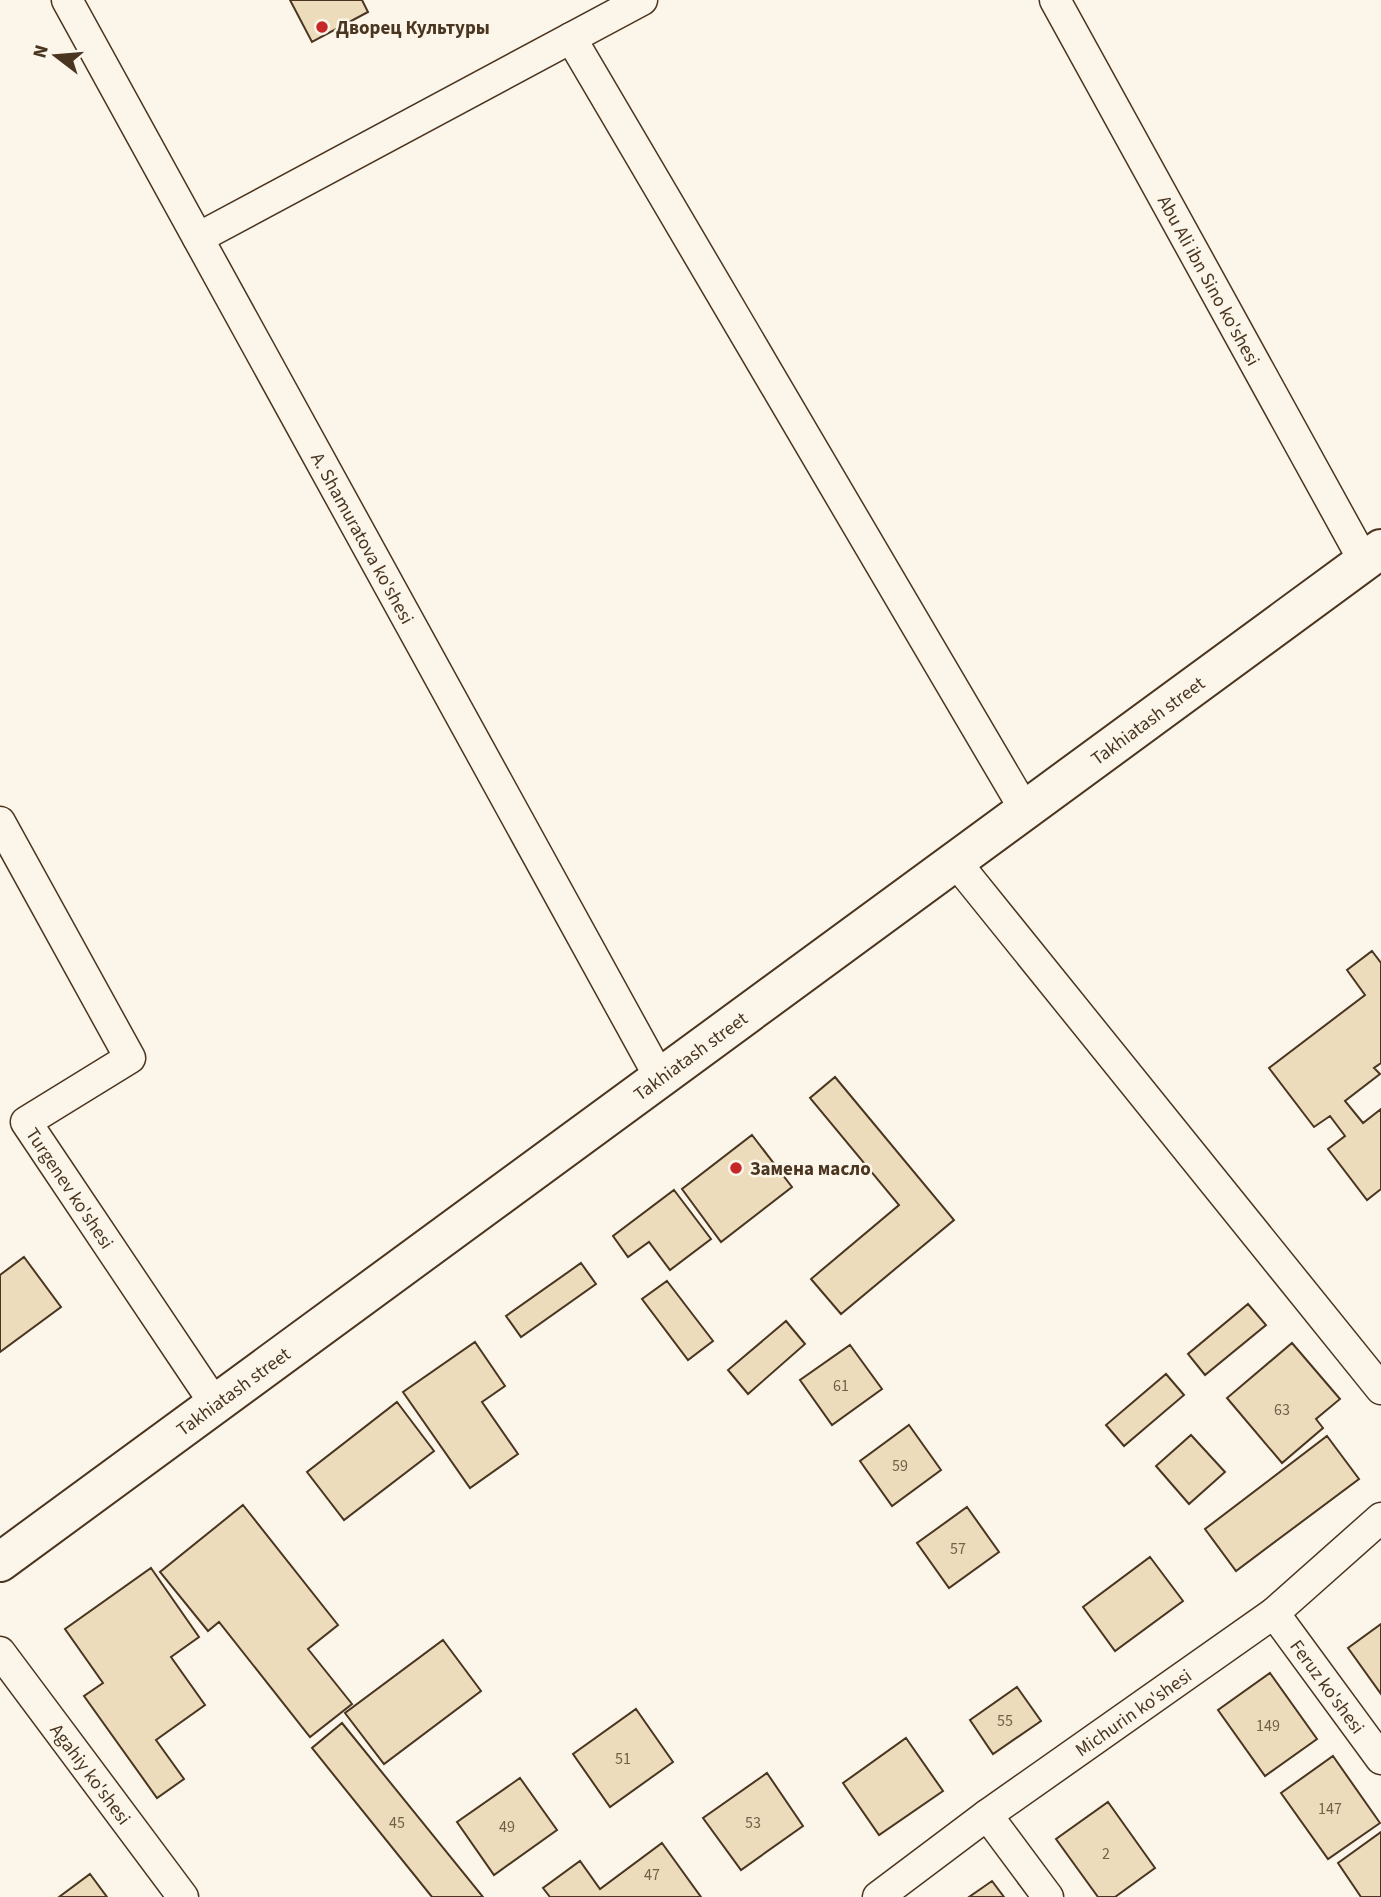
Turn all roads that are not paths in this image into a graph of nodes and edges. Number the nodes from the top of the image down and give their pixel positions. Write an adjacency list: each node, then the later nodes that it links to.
1 (67, 0): 5 (street, A. Shamuratova ko'shesi)
2 (642, 0): 4 (street)
3 (1055, 0): 6 (street, Abu Ali ibn Sino ko'shesi)
4 (570, 38): 5 (street); 7 (street)
5 (198, 238): 10 (street, A. Shamuratova ko'shesi)
6 (1373, 555): 7 (main road, Takhiatash street)
7 (1025, 810): 9 (main road, Takhiatash street)
8 (0, 822): 12 (street, Turgenev ko'shesi)
9 (955, 861): 10 (main road, Takhiatash street); 11 (street)
10 (660, 1078): 12 (main road, Takhiatash street)
11 (1381, 1389)
12 (215, 1404): 14 (main road, Takhiatash street)
13 (1381, 1518): 15 (street, Michurin ko'shesi)
14 (0, 1562)
15 (1274, 1613): 17 (street, Feruz ko'shesi); 18 (street, Michurin ko'shesi)
16 (0, 1652): 19 (street, Agahiy ko'shesi)
17 (1381, 1759)
18 (987, 1815): 20 (street, Michurin ko'shesi); 21 (street)
19 (183, 1897)
20 (878, 1897)
21 (1048, 1897)

